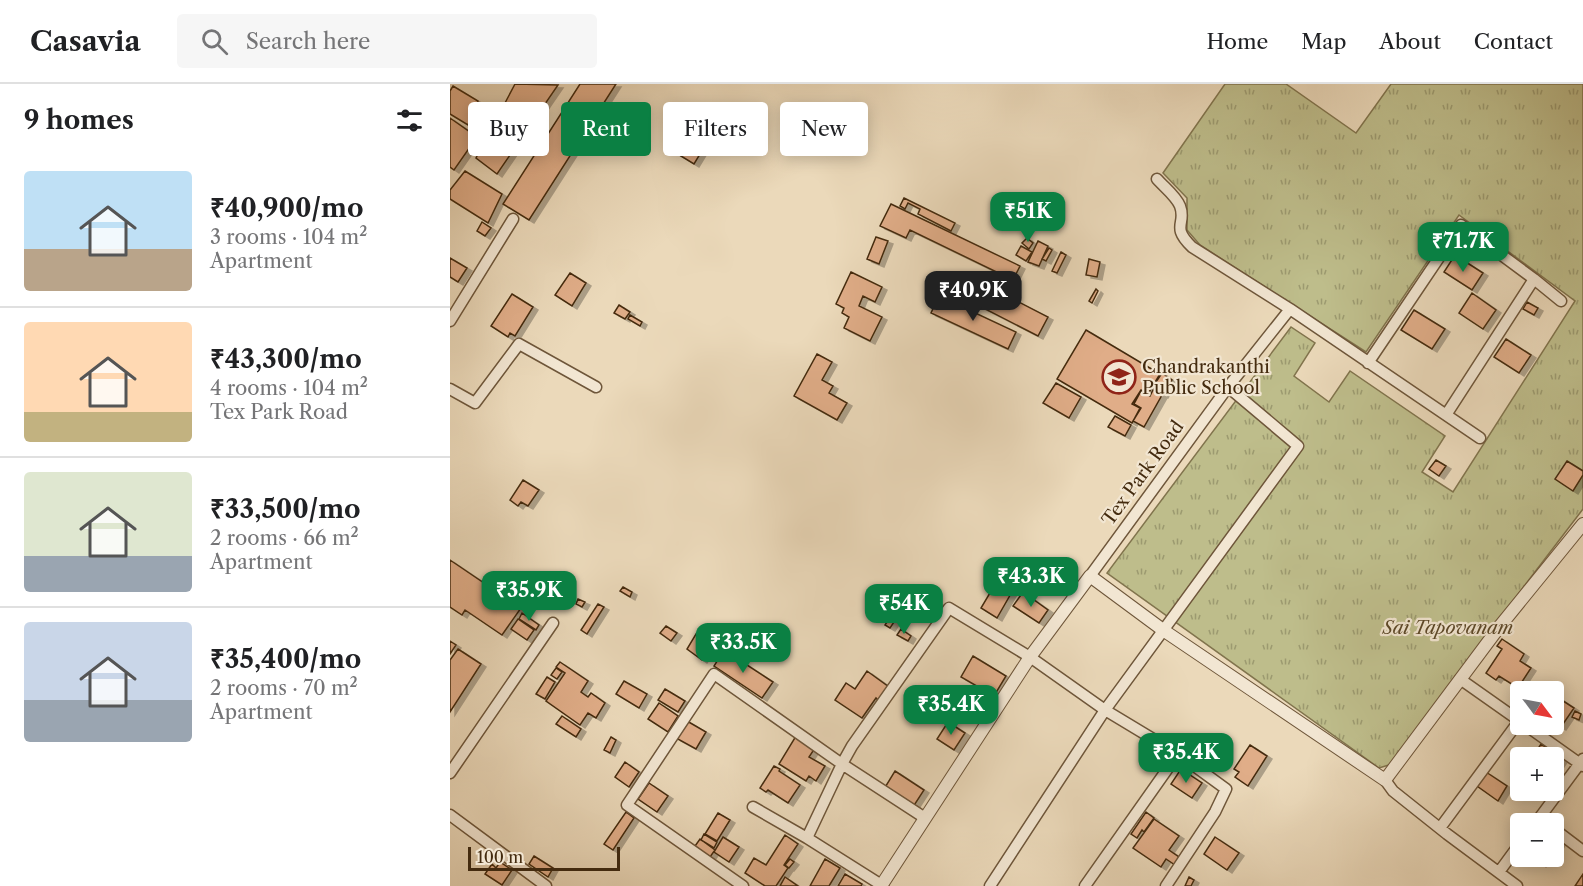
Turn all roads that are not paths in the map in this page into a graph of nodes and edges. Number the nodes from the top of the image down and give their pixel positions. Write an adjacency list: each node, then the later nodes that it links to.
1 (1157, 179): 5 (street)
2 (513, 219): 6 (street)
3 (1534, 279): 4 (street); 7 (street); 11 (street)
4 (1561, 301)
5 (1290, 309): 7 (street); 9 (street, Tex Park Road)
6 (450, 321)
7 (1368, 363): 11 (street)
8 (596, 387): 10 (street)
9 (1228, 387): 14 (street, Tex Park Road); 16 (street)
10 (450, 389)
11 (1446, 415): 12 (street)
12 (1480, 438)
13 (1581, 532): 18 (street)
14 (1090, 576): 16 (street); 17 (street, Tex Park Road)
15 (552, 623): 26 (street)
16 (1162, 630): 19 (street); 27 (street)
17 (1030, 657): 19 (street); 25 (street); 31 (street, Tex Park Road)
18 (1460, 679): 20 (street); 27 (street)
19 (1105, 710): 23 (street); 41 (street)
20 (1510, 715)
21 (1512, 735): 32 (street)
22 (1539, 735): 24 (street)
23 (1178, 754): 42 (street); 43 (street)
24 (1582, 763): 29 (street)
25 (842, 764): 31 (street); 34 (street); 39 (street)
26 (450, 773)
27 (1385, 780): 32 (street)
28 (753, 807): 34 (street)
29 (1546, 813)
30 (450, 815): 38 (street)
31 (925, 818): 40 (street, Tex Park Road)
32 (1440, 828): 37 (street)
33 (1564, 837): 35 (street)
34 (807, 838): 40 (street)
35 (1583, 851)
36 (1510, 858): 37 (street)
37 (1499, 873): 44 (street)
38 (546, 886)
39 (743, 886)
40 (882, 886)
41 (990, 886)
42 (1085, 886)
43 (1166, 886)
44 (1516, 886)

